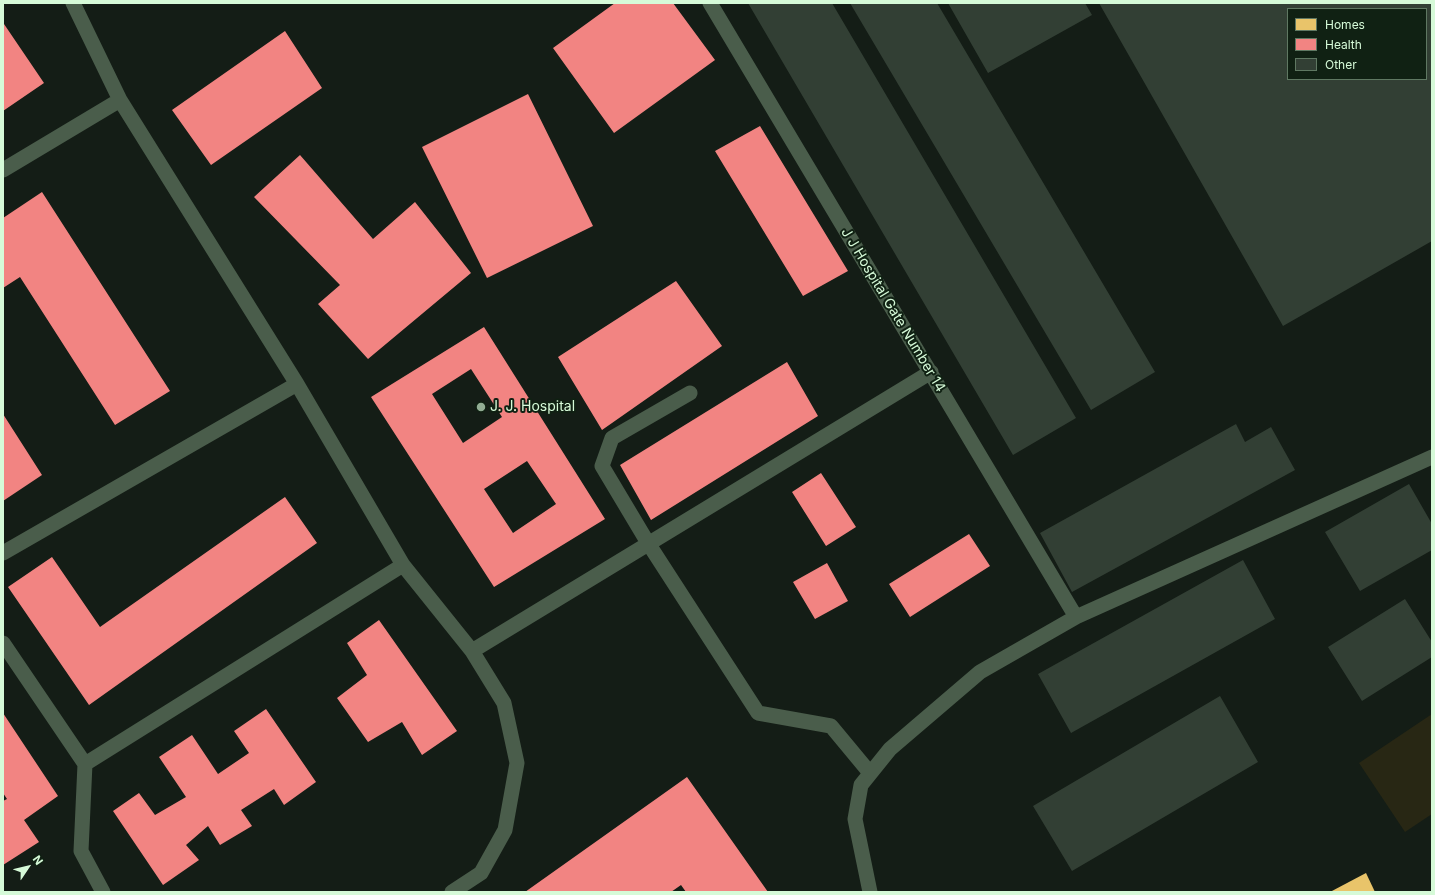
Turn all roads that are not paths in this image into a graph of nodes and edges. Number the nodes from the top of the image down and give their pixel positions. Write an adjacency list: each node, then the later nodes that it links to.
1 (73, 3): 3 (lane)
2 (710, 3): 5 (lane, J J Hospital Gate Number 14)
3 (120, 100): 4 (lane); 6 (lane)
4 (3, 170)
5 (931, 372): 9 (lane); 12 (lane, J J Hospital Gate Number 14)
6 (297, 384): 10 (lane); 11 (lane)
7 (690, 393): 9 (lane)
8 (1432, 457): 12 (lane)
9 (648, 543): 14 (lane); 16 (lane)
10 (3, 553)
11 (402, 565): 14 (lane); 15 (lane)
12 (1076, 617): 16 (lane)
13 (3, 643): 15 (lane)
14 (472, 651): 18 (lane)
15 (85, 764): 17 (lane)
16 (870, 773): 19 (lane)
17 (103, 892)
18 (452, 892)
19 (870, 892)

